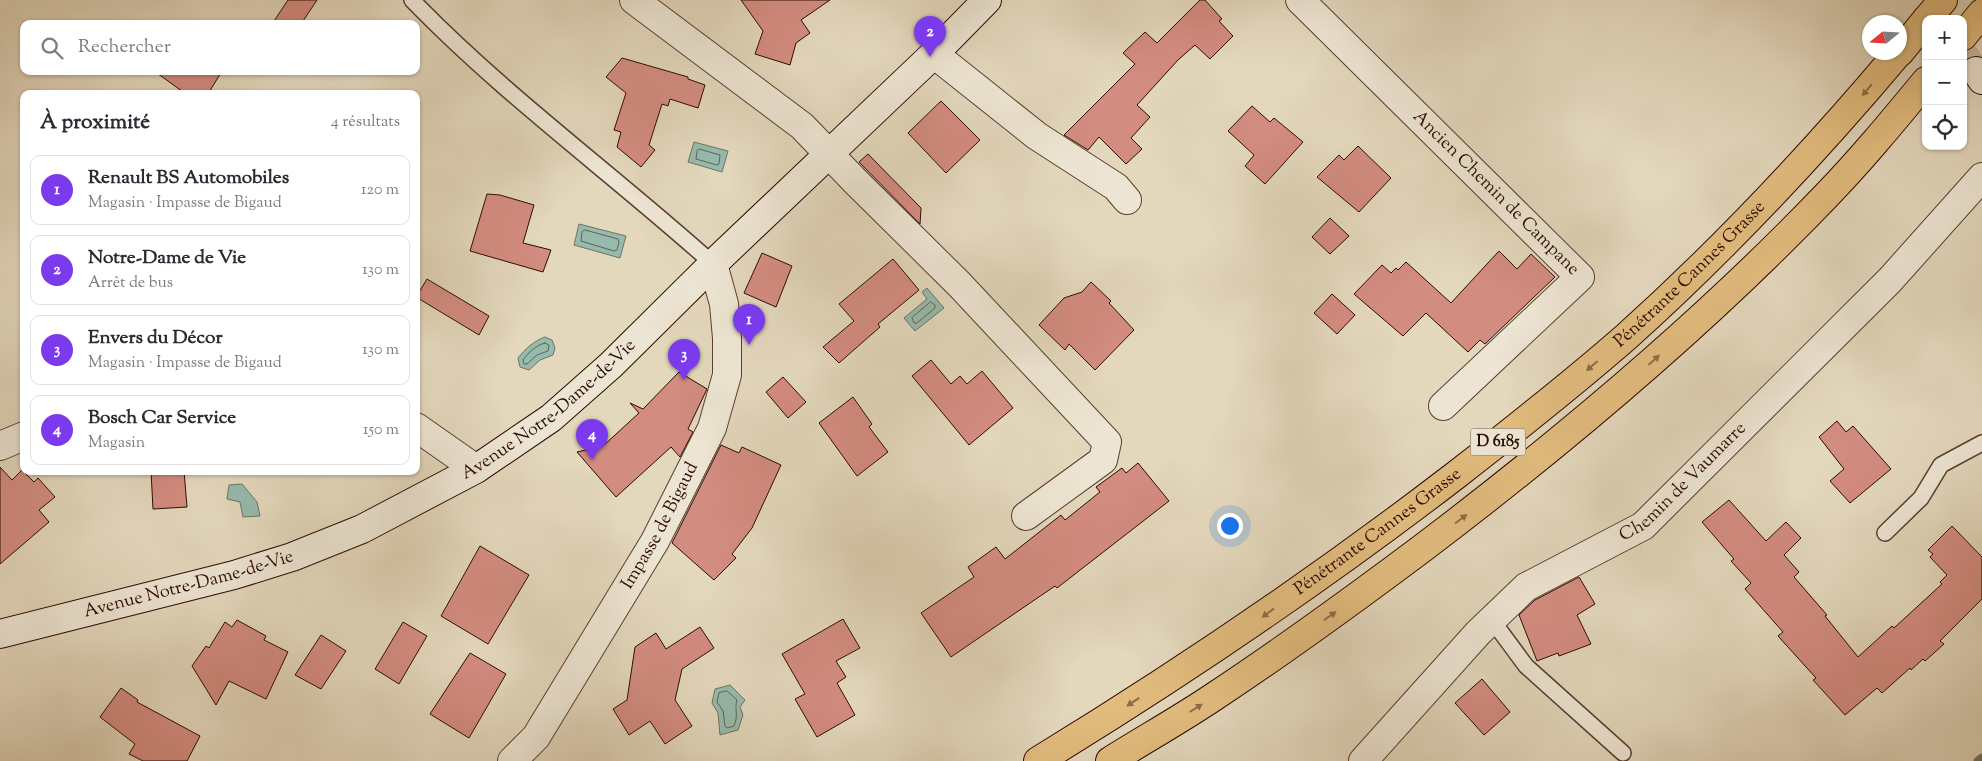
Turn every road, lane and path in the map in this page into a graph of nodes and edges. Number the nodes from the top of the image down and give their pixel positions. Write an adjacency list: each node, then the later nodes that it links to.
1 (412, 0): 17 (lane)
2 (634, 0): 14 (street)
3 (987, 0): 11 (street, Avenue Notre-Dame-de-Vie)
4 (1300, 0): 18 (street, Ancien Chemin de Campane)
5 (1943, 0): 7 (highway, Pénétrante Cannes Grasse / D 6185)
6 (1982, 13): 9 (highway)
7 (1930, 15)
8 (1922, 25): 10 (highway, Pénétrante Cannes Grasse / D 6185)
9 (1967, 31)
10 (1907, 43)
11 (934, 54): 14 (street, Avenue Notre-Dame-de-Vie); 16 (street)
12 (1892, 60): 30 (highway, Pénétrante Cannes Grasse / D 6185, one-way to 30)
13 (1922, 86): 31 (highway, Pénétrante Cannes Grasse / D 6185, one-way to 13)
14 (828, 154): 17 (street, Avenue Notre-Dame-de-Vie); 24 (street)
15 (1982, 177): 26 (street, Chemin de Vaumarre)
16 (1127, 200)
17 (713, 264): 23 (street, Avenue Notre-Dame-de-Vie); 29 (street, Impasse de Bigaud)
18 (1442, 406)
19 (420, 430): 23 (street)
20 (20, 438): 22 (street)
21 (1982, 443): 25 (lane)
22 (0, 446)
23 (476, 469): 27 (street, Avenue Notre-Dame-de-Vie)
24 (1026, 516)
25 (1885, 533)
26 (1492, 620): 28 (lane); 32 (street, Chemin de Vaumarre)
27 (0, 634)
28 (1623, 753)
29 (512, 761)
30 (1038, 761)
31 (1110, 761)
32 (1363, 761)

